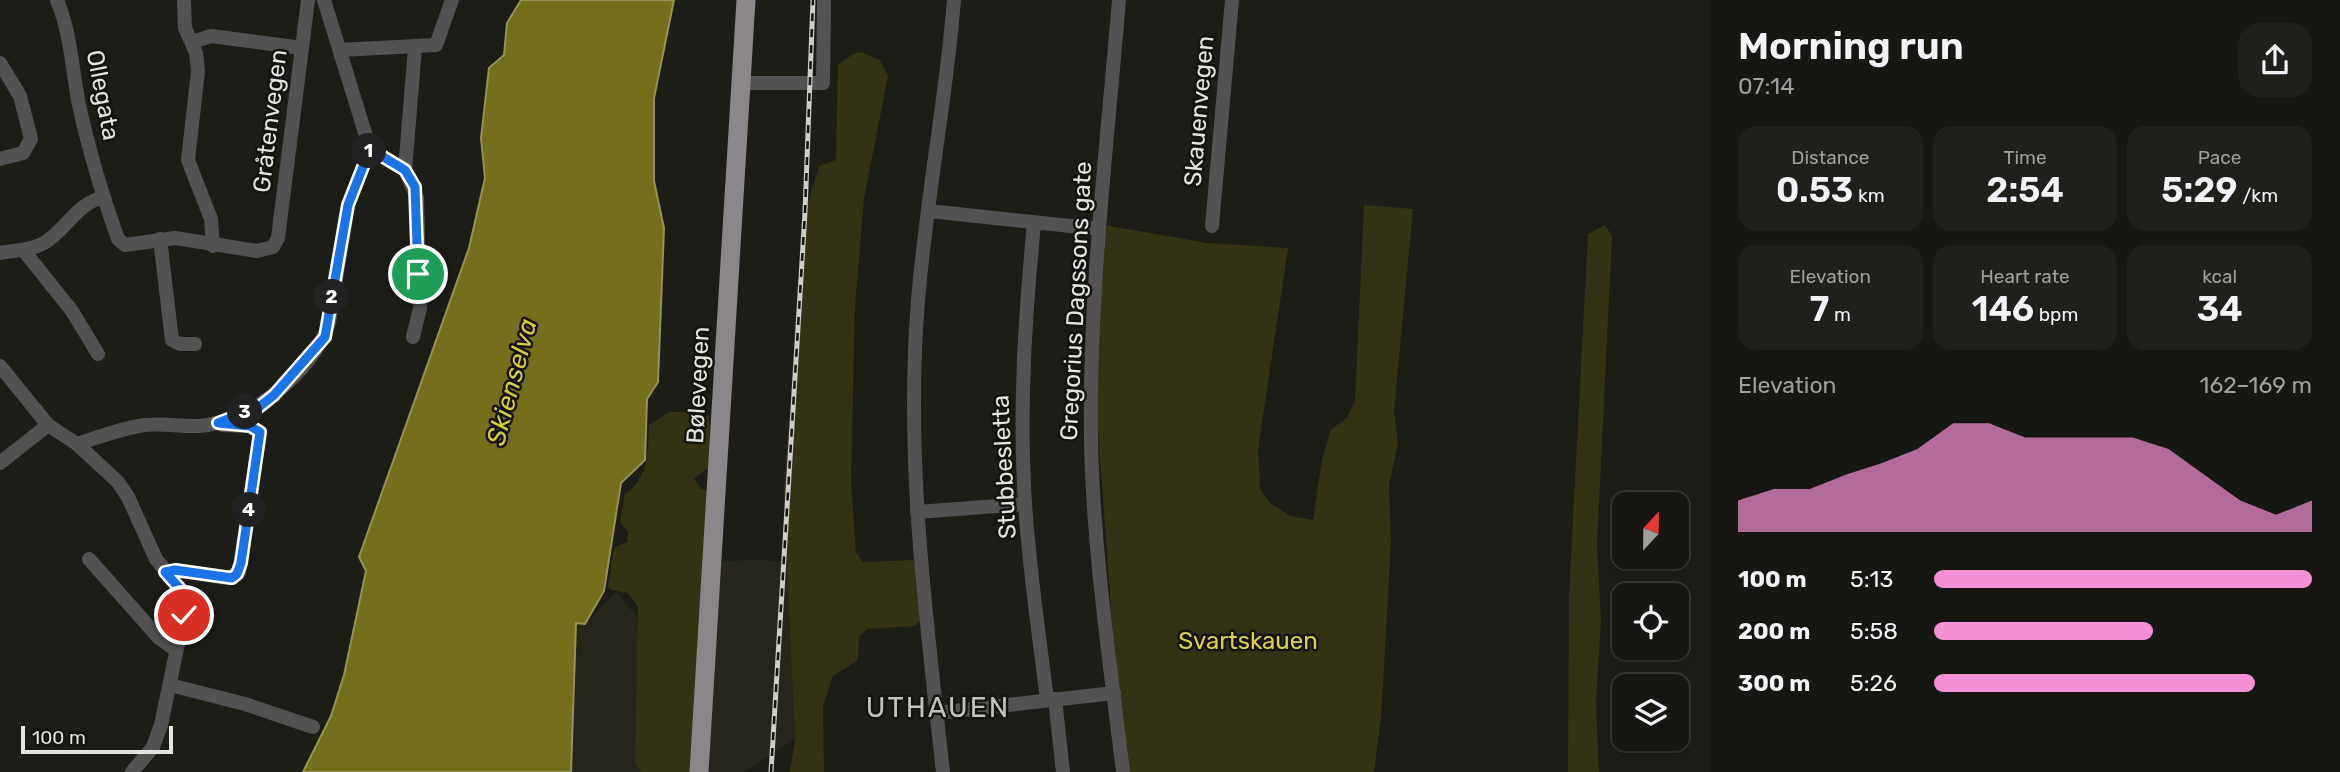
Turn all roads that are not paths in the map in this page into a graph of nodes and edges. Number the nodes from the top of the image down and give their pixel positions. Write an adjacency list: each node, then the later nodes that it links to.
1 (57, 0): 20 (street, Ollegata)
2 (184, 0): 11 (street)
3 (308, 0): 12 (street, Gråtenvegen)
4 (324, 0): 14 (street)
5 (452, 0): 13 (street)
6 (746, 0): 16 (main road, Bølevegen)
7 (824, 0): 16 (street)
8 (954, 0): 21 (street)
9 (1119, 0): 24 (street, Gregorius Dagssons gate)
10 (1232, 0): 23 (street, Skauenvegen)
11 (192, 42): 12 (street); 26 (street)
12 (302, 48): 26 (street, Gråtenvegen)
13 (415, 48): 14 (street); 19 (street)
14 (340, 50): 17 (street)
15 (0, 64): 18 (street)
16 (741, 82): 48 (main road, Bølevegen)
17 (370, 149): 19 (street); 33 (street)
18 (0, 159)
19 (405, 170): 29 (street)
20 (102, 198): 25 (street, Ollegata); 27 (street)
21 (929, 211): 22 (street); 38 (street)
22 (1034, 224): 24 (street); 37 (street, Stubbesletta)
23 (1212, 226)
24 (1099, 229): 43 (street, Gregorius Dagssons gate)
25 (160, 239): 26 (street); 30 (street)
26 (213, 246)
27 (24, 251): 28 (street); 31 (street)
28 (0, 253)
29 (413, 337)
30 (195, 344)
31 (98, 354)
32 (0, 366): 34 (street)
33 (218, 423): 35 (street); 40 (street)
34 (48, 425): 35 (street); 36 (street)
35 (76, 444): 40 (street)
36 (0, 463)
37 (1025, 504): 38 (street); 44 (street, Stubbesletta)
38 (917, 512): 45 (street)
39 (89, 559): 41 (street)
40 (165, 572): 41 (street)
41 (176, 650): 42 (street)
42 (170, 685): 46 (street); 47 (street)
43 (1114, 693): 44 (street); 51 (street, Gregorius Dagssons gate)
44 (1051, 700): 45 (street); 50 (street, Stubbesletta)
45 (937, 713): 49 (street)
46 (313, 727)
47 (132, 772)
48 (699, 772)
49 (943, 772)
50 (1063, 772)
51 (1123, 772)

